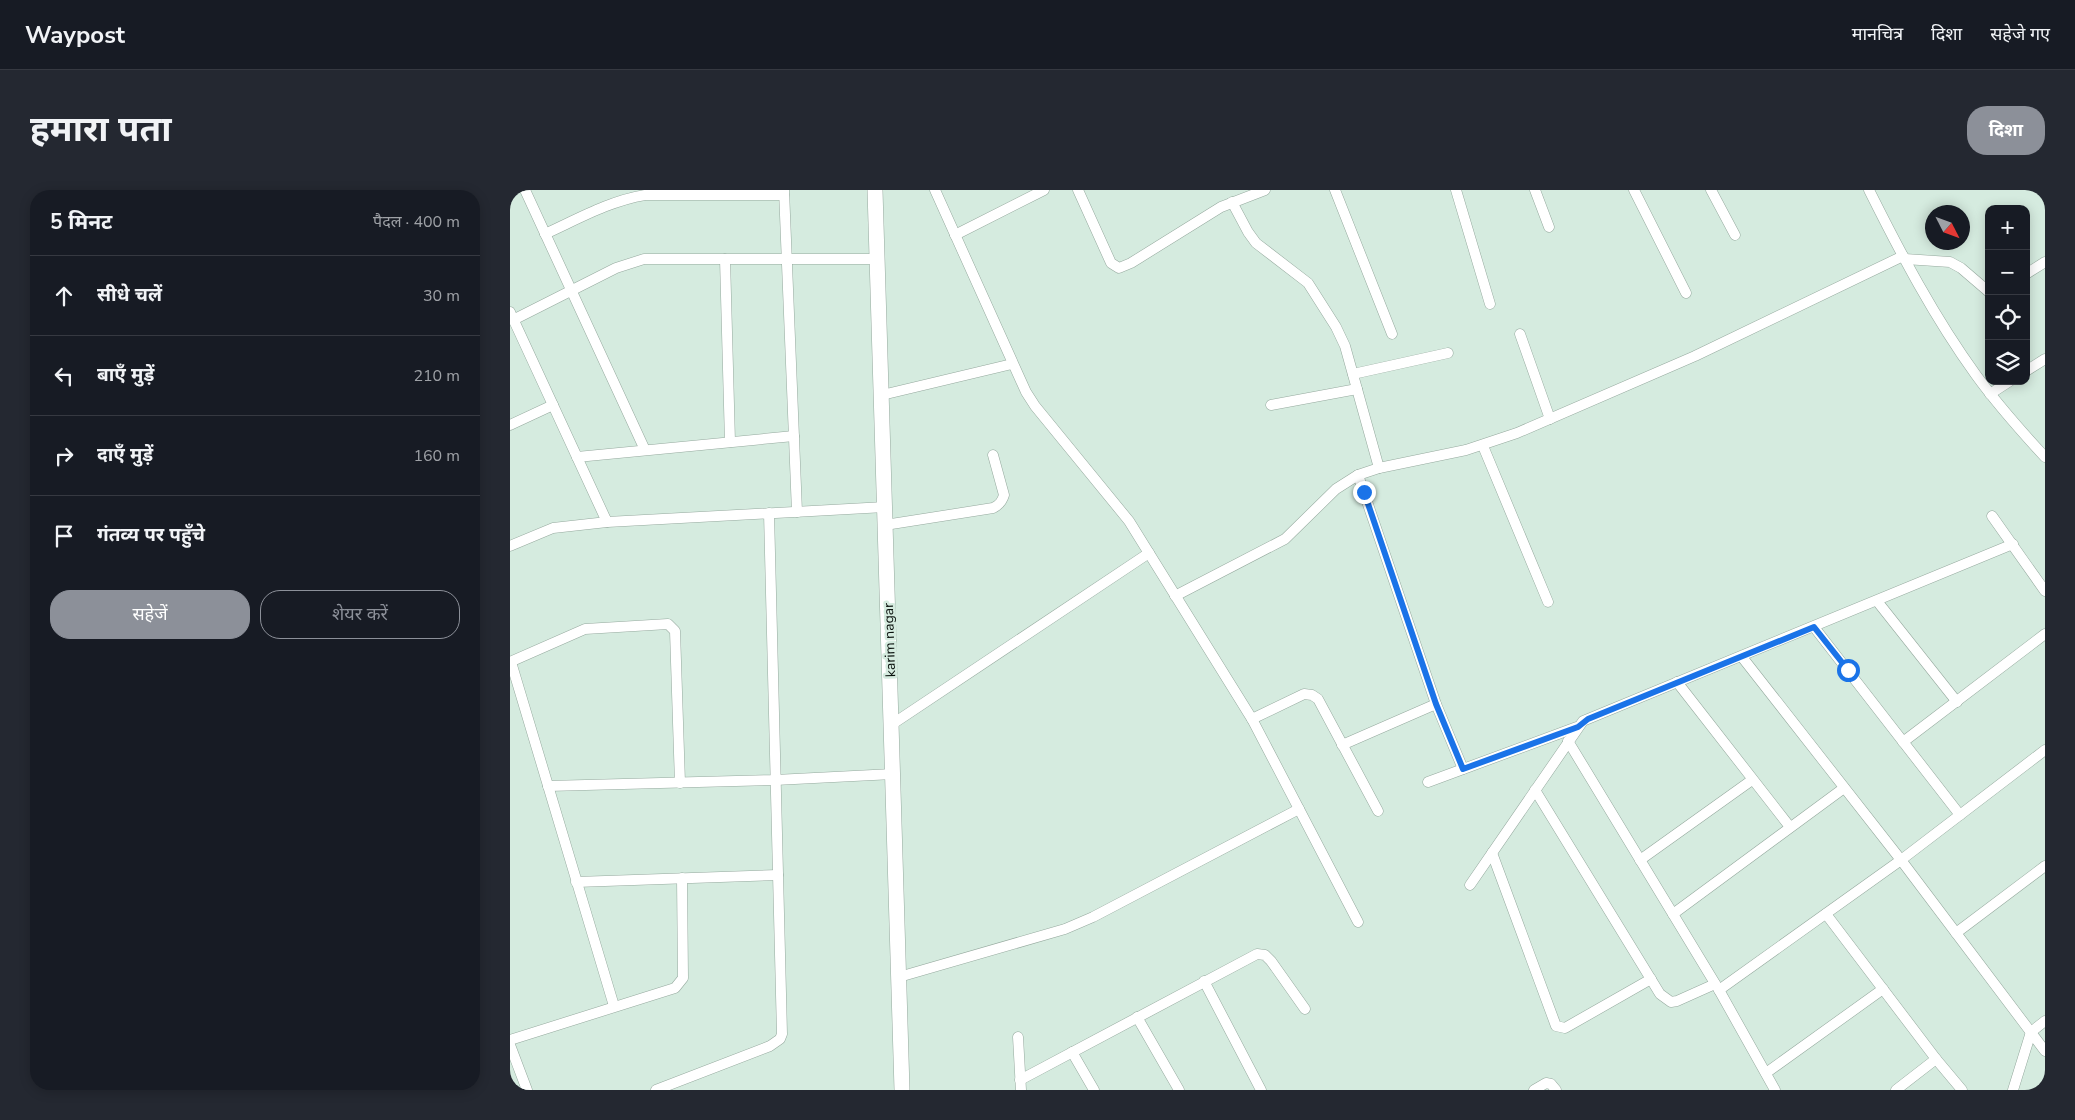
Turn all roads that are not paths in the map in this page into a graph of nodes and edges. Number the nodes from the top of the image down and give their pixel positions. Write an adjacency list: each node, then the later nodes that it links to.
1 (525, 190): 17 (street)
2 (875, 190): 23 (street, karim nagar)
3 (935, 190): 19 (street)
4 (1044, 190): 19 (street)
5 (1078, 190): 15 (street)
6 (1266, 190): 14 (street)
7 (1335, 190): 31 (street)
8 (1456, 190): 29 (street)
9 (1535, 190): 16 (street)
10 (1634, 190): 28 (street)
11 (1711, 190): 18 (street)
12 (1869, 190): 20 (street)
13 (784, 192): 17 (street); 22 (street)
14 (1254, 192): 15 (street)
15 (1232, 202): 37 (street)
16 (1549, 227)
17 (545, 234): 27 (street)
18 (1734, 234)
19 (955, 235): 35 (street)
20 (1904, 257): 26 (street); 40 (street); 44 (street)
21 (725, 259): 22 (street); 27 (street); 47 (street)
22 (786, 259): 23 (street); 46 (street)
23 (878, 259): 41 (street, karim nagar)
24 (2045, 262): 25 (street)
25 (2030, 271)
26 (1985, 289)
27 (572, 290): 30 (street); 49 (street)
28 (1686, 292)
29 (1490, 304)
30 (512, 316): 42 (street)
31 (1392, 334)
32 (1520, 334): 44 (street)
33 (1448, 353): 37 (street)
34 (2045, 359): 36 (street)
35 (1012, 364): 41 (street); 63 (street)
36 (2030, 368)
37 (1353, 374): 39 (street)
38 (2004, 385): 40 (street)
39 (1357, 389): 43 (street); 53 (street)
40 (1990, 394): 52 (street)
41 (882, 395): 55 (street, karim nagar)
42 (553, 405): 45 (street); 51 (street)
43 (1271, 406)
44 (1550, 418): 48 (street)
45 (510, 425)
46 (794, 436): 47 (street); 56 (street)
47 (730, 442): 49 (street)
48 (1483, 446): 53 (street); 67 (street)
49 (645, 450): 51 (street)
50 (994, 455): 60 (street)
51 (577, 457): 59 (street)
52 (2045, 457)
53 (1379, 468): 54 (street)
54 (1358, 475): 65 (street); 74 (street)
55 (885, 507): 56 (street); 60 (street, karim nagar)
56 (797, 512): 57 (street)
57 (769, 513): 59 (street); 84 (street)
58 (1992, 516): 61 (street)
59 (607, 522): 62 (street)
60 (885, 525): 76 (street, karim nagar)
61 (2013, 544): 64 (street); 66 (street)
62 (510, 546)
63 (1149, 553): 65 (street); 76 (street)
64 (2045, 590)
65 (1175, 596): 75 (street)
66 (1877, 600): 68 (street); 73 (street)
67 (1548, 602)
68 (1814, 627): 70 (street); 79 (street)
69 (2045, 634): 73 (street)
70 (1742, 657): 72 (street); 89 (street)
71 (510, 662): 87 (street); 88 (street)
72 (1677, 682): 77 (street); 85 (street)
73 (1957, 702): 79 (street)
74 (1436, 704): 80 (street); 82 (street)
75 (1252, 719): 80 (street); 91 (street)
76 (891, 725): 83 (street, karim nagar)
77 (1578, 727): 78 (street); 82 (street)
78 (1568, 741): 90 (street); 96 (street)
79 (1903, 742): 93 (street)
80 (1342, 744): 92 (street)
81 (2045, 750): 93 (street)
82 (1463, 769): 86 (street)
83 (893, 774): 84 (street); 107 (street, karim nagar)
84 (775, 780): 87 (street); 99 (street)
85 (1752, 780): 94 (street); 96 (street)
86 (1428, 782)
87 (680, 783): 88 (street)
88 (548, 786): 101 (street)
89 (1844, 788): 94 (street); 97 (street)
90 (1535, 790): 95 (street); 108 (street)
91 (1299, 809): 105 (street); 107 (street)
92 (1378, 811)
93 (1960, 815): 97 (street)
94 (1790, 828): 103 (street)
95 (1492, 853): 102 (street); 108 (street)
96 (1640, 860): 103 (street)
97 (1901, 860): 104 (street); 106 (street)
98 (2045, 866): 106 (street)
99 (778, 875): 100 (street); 126 (street)
100 (682, 878): 101 (street); 112 (street)
101 (576, 882): 112 (street)
102 (1470, 885)
103 (1673, 914): 110 (street)
104 (1826, 914): 110 (street); 111 (street)
105 (1358, 922)
106 (1956, 933): 116 (street)
107 (899, 977): 127 (street, karim nagar)
108 (1651, 979): 110 (street)
109 (1204, 981): 113 (street); 114 (street); 130 (street)
110 (1717, 987): 123 (street)
111 (1882, 989): 122 (street); 123 (street)
112 (614, 1006): 118 (street)
113 (1305, 1009)
114 (1137, 1017): 121 (street); 129 (street)
115 (2045, 1022): 116 (street)
116 (2031, 1032): 120 (street); 136 (street)
117 (1018, 1038): 124 (street)
118 (510, 1040)
119 (510, 1045): 125 (street)
120 (2045, 1051)
121 (1072, 1052): 124 (street); 128 (street)
122 (1936, 1060): 134 (street); 135 (street)
123 (1766, 1073): 133 (street)
124 (1020, 1085)
125 (527, 1090)
126 (656, 1090)
127 (902, 1090)
128 (1094, 1090)
129 (1178, 1090)
130 (1261, 1090)
131 (1534, 1090): 132 (street)
132 (1556, 1090)
133 (1775, 1090)
134 (1896, 1090)
135 (1962, 1090)
136 (2013, 1090)

